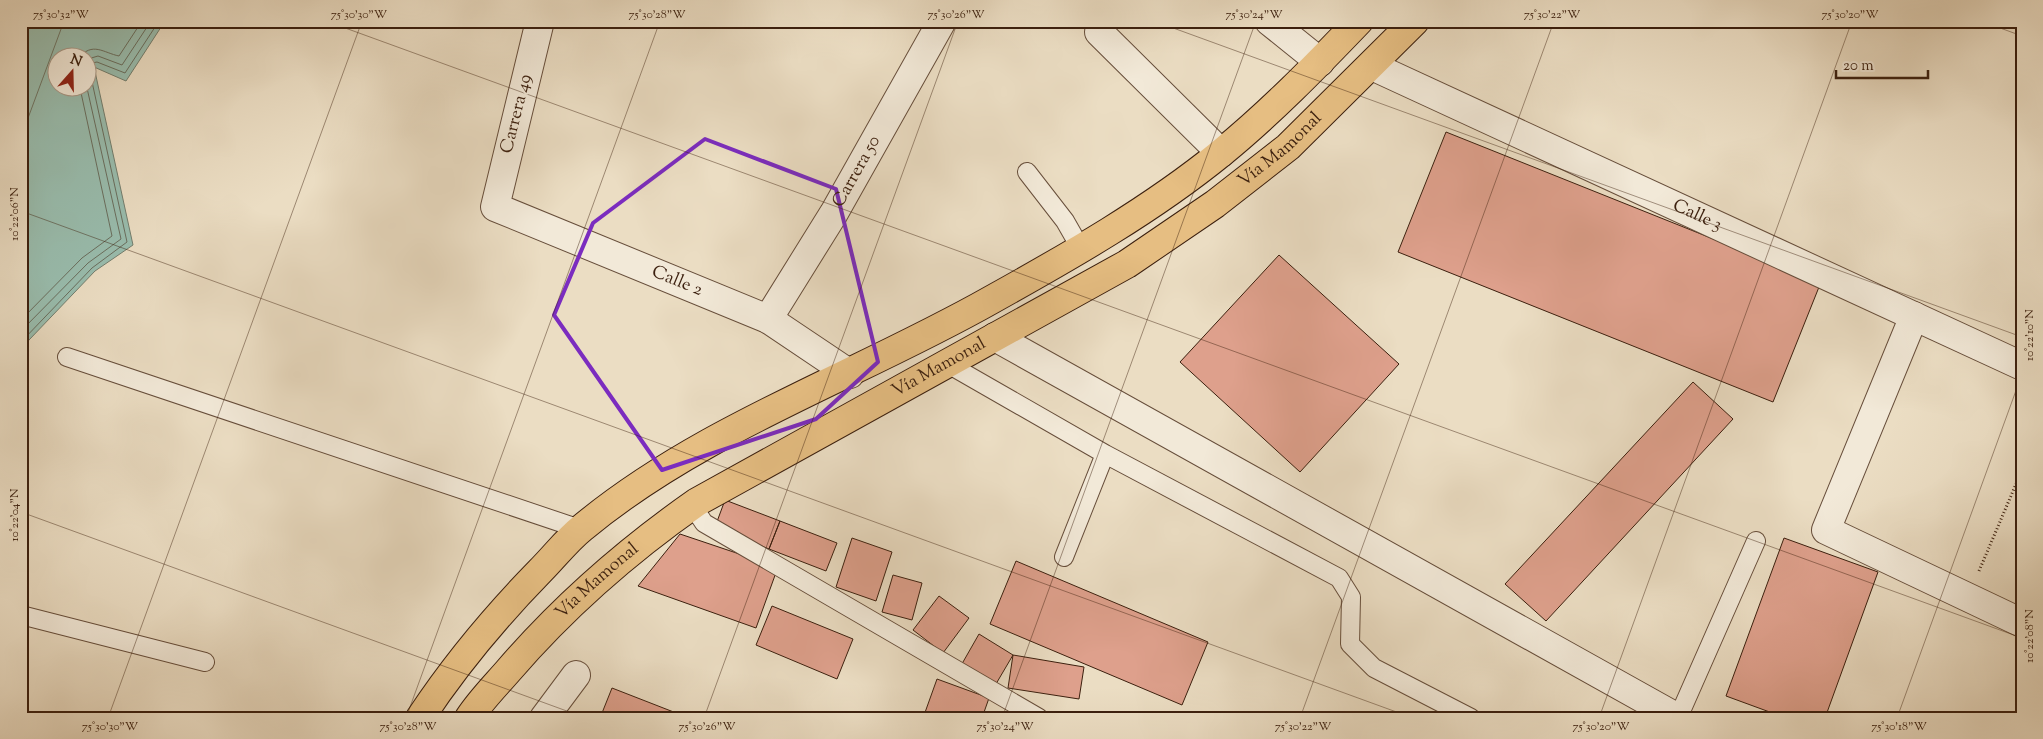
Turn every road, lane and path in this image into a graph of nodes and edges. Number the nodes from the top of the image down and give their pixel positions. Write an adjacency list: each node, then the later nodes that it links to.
1 (540, 21): 11 (street, Carrera 49)
2 (942, 21): 14 (street, Carrera 50)
3 (1269, 21): 7 (street)
4 (1359, 21): 7 (main road, Vía Mamonal)
5 (1415, 21): 8 (main road, Vía Mamonal)
6 (1099, 32): 9 (street)
7 (1320, 62): 9 (main road, Vía Mamonal)
8 (1372, 66): 13 (street, Calle 3); 15 (main road, Vía Mamonal)
9 (1220, 153): 12 (main road, Vía Mamonal)
10 (1027, 172): 12 (lane)
11 (494, 206): 14 (street, Calle 2)
12 (1081, 249): 19 (main road, Vía Mamonal)
13 (1914, 316): 18 (street, Calle 3); 26 (street)
14 (768, 319): 19 (street, Calle 2)
15 (995, 337): 17 (main road, Vía Mamonal); 36 (street)
16 (68, 357): 23 (lane)
17 (948, 364): 20 (lane); 22 (main road, Vía Mamonal)
18 (2022, 366)
19 (850, 374): 23 (main road, Vía Mamonal)
20 (1105, 454): 25 (lane); 35 (lane)
21 (2022, 470): 26 (path)
22 (697, 502): 32 (main road, Vía Mamonal); 34 (lane)
23 (580, 529): 31 (main road, Vía Mamonal)
24 (1756, 541): 36 (lane)
25 (1064, 557)
26 (1968, 597): 28 (street)
27 (21, 615): 29 (lane)
28 (2022, 623)
29 (206, 662)
30 (576, 675): 33 (street)
31 (420, 718)
32 (469, 718)
33 (544, 718)
34 (1039, 718)
35 (1471, 718)
36 (1678, 718)

